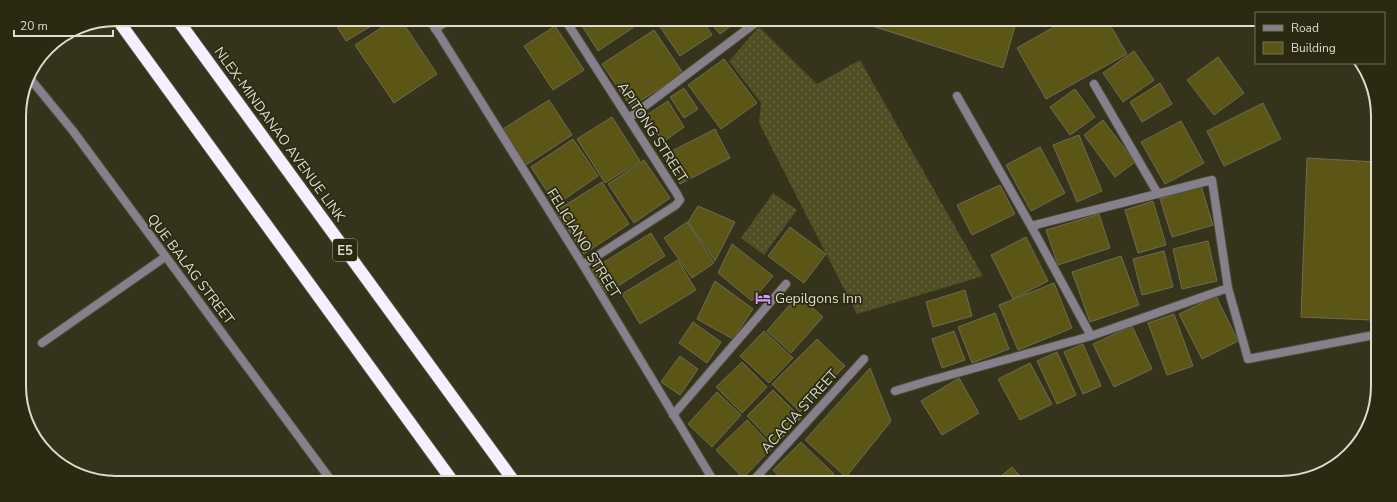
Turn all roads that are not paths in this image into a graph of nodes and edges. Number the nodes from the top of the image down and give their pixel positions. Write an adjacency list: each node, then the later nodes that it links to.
1 (122, 26): 25 (highway)
2 (183, 26): 26 (highway, NLEX-MINDANAO AVENUE LINK / E5)
3 (434, 26): 7 (street, FELICIANO STREET)
4 (441, 26): 7 (street)
5 (569, 26): 11 (street, APITONG STREET)
6 (751, 26): 11 (street)
7 (436, 30): 15 (street, FELICIANO STREET)
8 (33, 82): 14 (street, QUE BALAG STREET)
9 (1094, 84): 12 (street)
10 (956, 96): 13 (street)
11 (629, 118): 15 (street, APITONG STREET)
12 (1158, 194): 13 (street); 17 (street)
13 (1031, 226): 18 (street)
14 (165, 257): 20 (street); 24 (street, QUE BALAG STREET)
15 (583, 265): 23 (street, FELICIANO STREET)
16 (786, 284): 23 (street)
17 (1228, 288): 18 (street); 19 (street)
18 (1091, 336): 22 (street)
19 (1371, 336)
20 (42, 343)
21 (864, 359): 28 (street, ACACIA STREET)
22 (895, 391)
23 (673, 415): 27 (street, FELICIANO STREET)
24 (328, 476)
25 (449, 476)
26 (510, 476)
27 (711, 476)
28 (758, 476)

